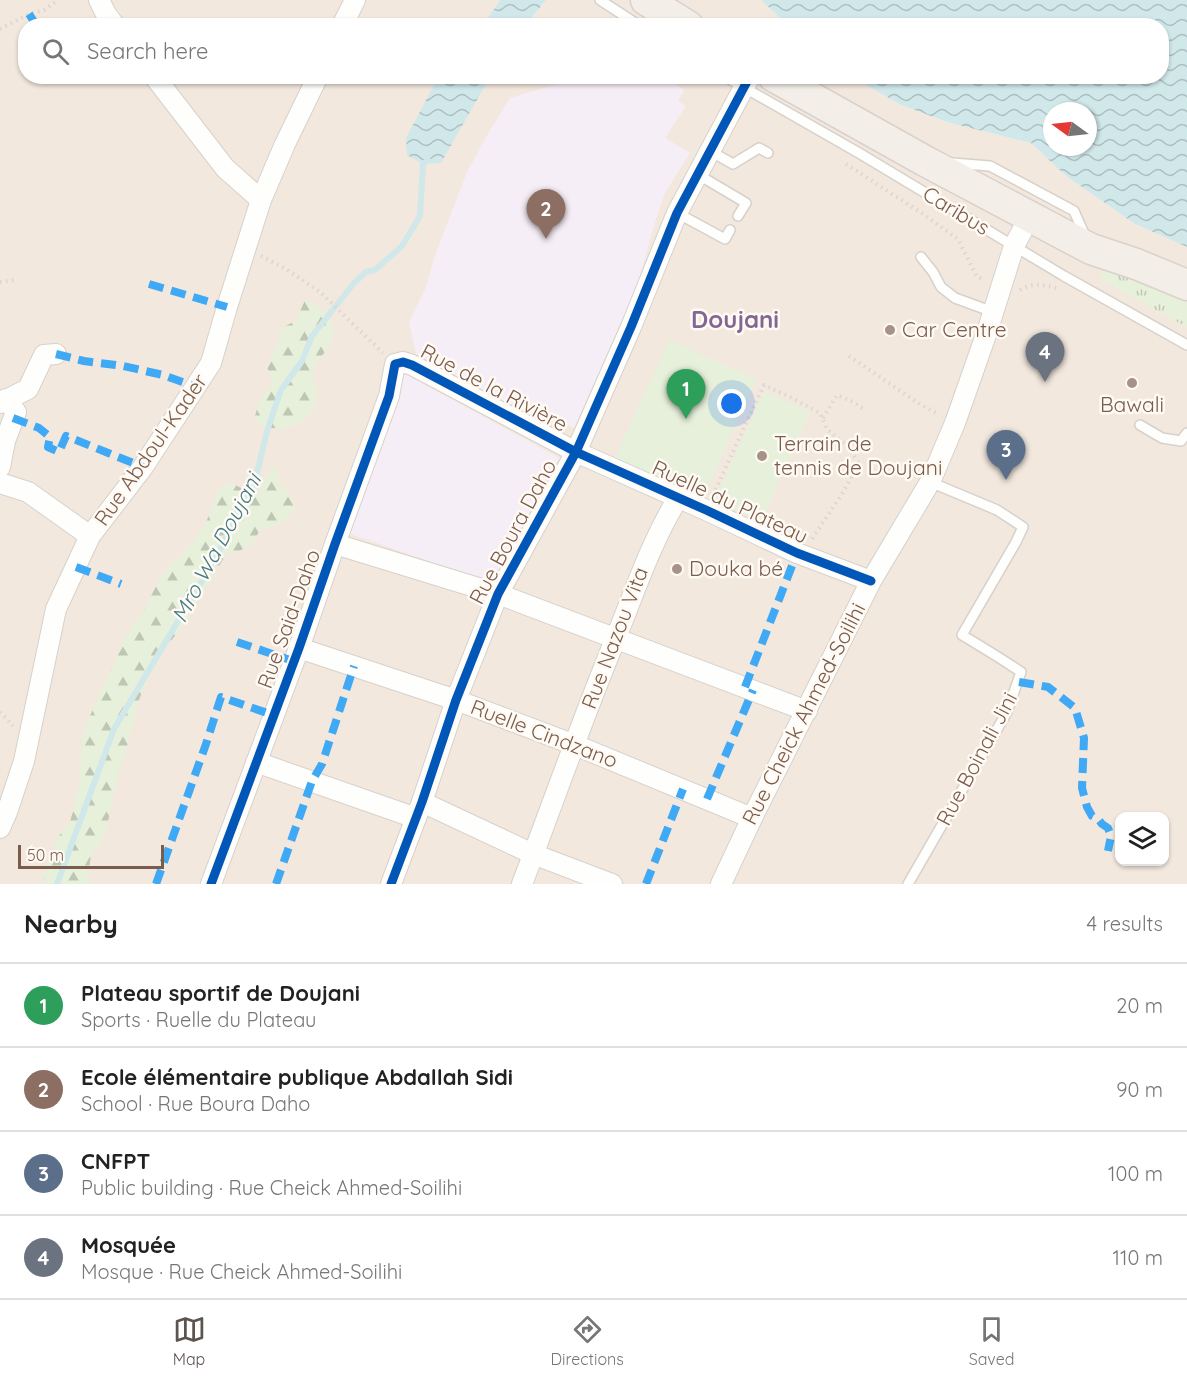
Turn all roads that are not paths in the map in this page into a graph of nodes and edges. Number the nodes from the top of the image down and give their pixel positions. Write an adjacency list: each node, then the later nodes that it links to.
1 (99, 0): 5 (street)
2 (354, 0): 6 (street)
3 (600, 0): 7 (lane)
4 (646, 0): 8 (main road)
5 (109, 18)
6 (346, 18)
7 (628, 18)
8 (675, 18)
9 (160, 84): 18 (street)
10 (314, 84): 18 (street, Rue Abdoul-Kader)
11 (746, 84): 14 (street, Rue Boura Daho)
12 (750, 84): 23 (lane, Caribus)
13 (787, 84): 16 (main road)
14 (710, 151): 15 (lane); 17 (street, Rue Boura Daho)
15 (768, 153)
16 (925, 161): 21 (main road); 24 (lane)
17 (697, 174): 19 (street, Rue Boura Daho); 20 (lane)
18 (261, 200): 39 (street, Rue Abdoul-Kader)
19 (677, 213): 22 (lane); 34 (street, Rue Boura Daho)
20 (738, 216)
21 (1030, 216): 23 (street, Rue Cheick Ahmed-Soilihi); 24 (main road)
22 (730, 230)
23 (1014, 246): 27 (street, Rue Cheick Ahmed-Soilihi); 28 (lane, Caribus)
24 (1091, 249): 26 (main road)
25 (921, 257): 27 (lane)
26 (1187, 285)
27 (993, 312): 36 (street, Rue Cheick Ahmed-Soilihi)
28 (1187, 345)
29 (57, 354): 31 (street)
30 (395, 364): 34 (street, Rue de la Rivière); 40 (street, Rue Said-Daho)
31 (3, 401): 35 (street)
32 (1140, 425): 33 (lane)
33 (1187, 433)
34 (576, 452): 38 (street, Ruelle du Plateau); 42 (street, Rue Boura Daho)
35 (0, 467)
36 (930, 482): 41 (street, Rue Cheick Ahmed-Soilihi); 58 (lane, Rue Boinali Jini)
37 (0, 483): 39 (street)
38 (678, 498): 41 (street, Ruelle du Plateau); 43 (street, Rue Nazou Vita)
39 (90, 536): 51 (street, Rue Abdoul-Kader)
40 (335, 544): 42 (street); 44 (street, Rue Said-Daho)
41 (871, 581): 46 (street, Rue Cheick Ahmed-Soilihi)
42 (498, 594): 43 (street); 45 (street, Rue Boura Daho)
43 (615, 638): 46 (street); 47 (street, Rue Nazou Vita)
44 (298, 648): 45 (street, Ruelle Cindzano); 48 (street, Rue Said-Daho)
45 (456, 700): 47 (street, Ruelle Cindzano); 49 (street, Rue Boura Daho)
46 (807, 711): 50 (street, Rue Cheick Ahmed-Soilihi)
47 (575, 745): 50 (street, Ruelle Cindzano); 52 (street, Rue Nazou Vita)
48 (256, 762): 49 (street); 53 (street, Rue Said-Daho)
49 (418, 810): 52 (street); 54 (street, Rue Boura Daho)
50 (752, 818): 57 (street, Rue Cheick Ahmed-Soilihi)
51 (0, 828)
52 (533, 854): 55 (street, Rue Nazou Vita); 56 (street)
53 (211, 884)
54 (392, 884)
55 (522, 884)
56 (612, 884)
57 (721, 884)
58 (908, 884)

